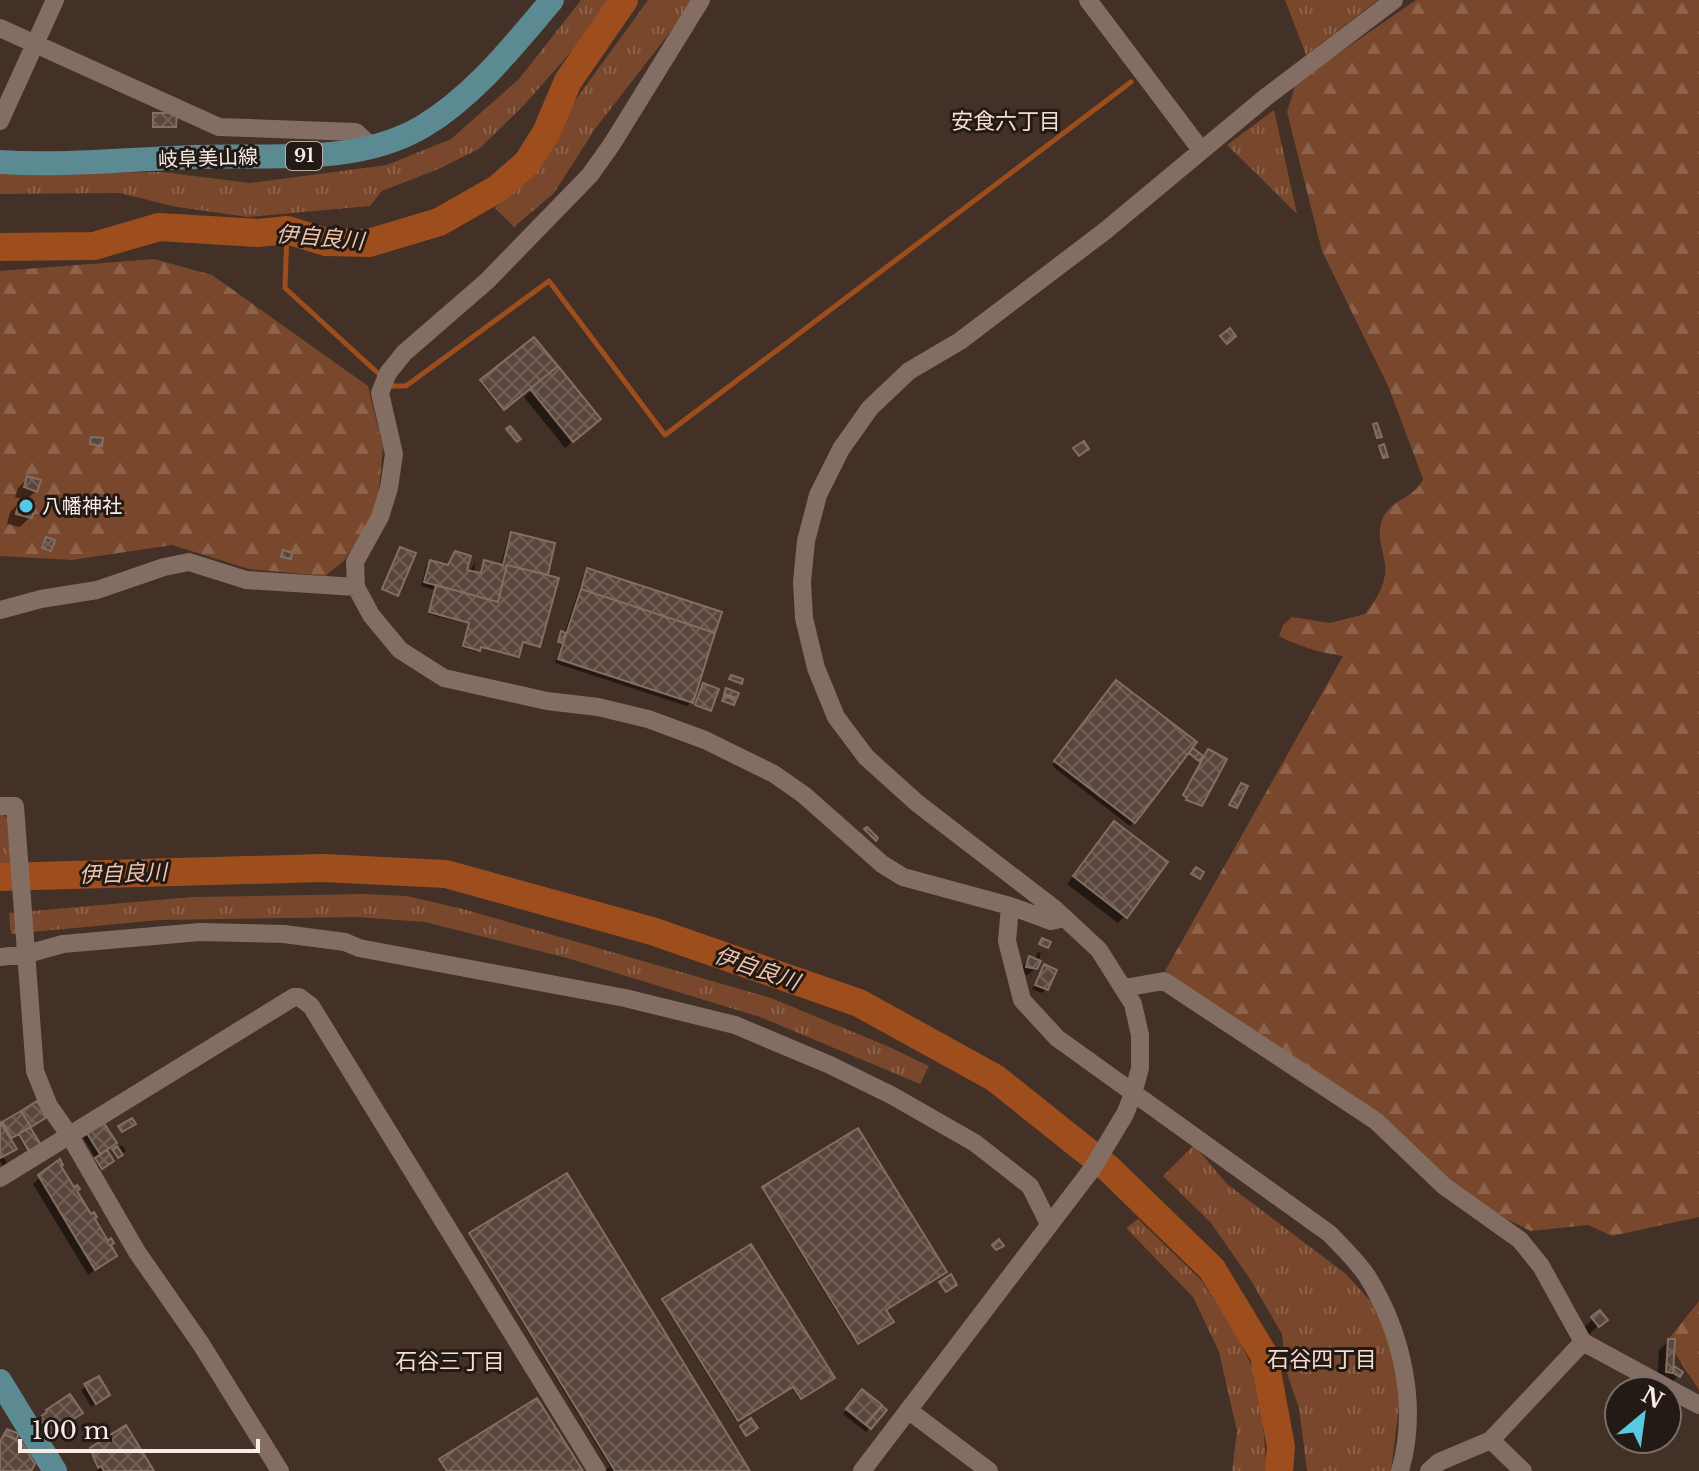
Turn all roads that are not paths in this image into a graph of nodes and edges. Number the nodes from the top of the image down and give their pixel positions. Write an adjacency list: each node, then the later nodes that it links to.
1 (55, 0): 7 (street)
2 (552, 0): 9 (main road, 岐阜美山線 / 91)
3 (701, 0): 12 (street)
4 (1088, 0): 10 (street)
5 (1394, 0): 10 (street)
6 (0, 28): 7 (street)
7 (36, 44): 8 (street); 9 (street)
8 (0, 121)
9 (372, 147): 11 (main road, 岐阜美山線 / 91)
10 (1203, 148): 16 (street)
11 (0, 162)
12 (356, 587): 13 (street); 15 (street)
13 (0, 610)
14 (0, 806): 17 (street)
15 (1010, 906): 16 (street); 20 (street)
16 (1065, 918): 19 (street)
17 (27, 948): 18 (street); 21 (street); 23 (street)
18 (0, 957)
19 (1124, 988): 20 (street); 24 (street)
20 (1133, 1094): 23 (street); 34 (street)
21 (70, 1136): 22 (street); 30 (street); 31 (street)
22 (0, 1178)
23 (1054, 1218): 27 (street)
24 (1583, 1342): 26 (street); 28 (street)
25 (0, 1381): 29 (main road)
26 (1699, 1405)
27 (908, 1410): 32 (street); 33 (street)
28 (1491, 1440): 35 (street); 36 (street)
29 (49, 1467)
30 (280, 1471)
31 (597, 1471)
32 (862, 1471)
33 (989, 1471)
34 (1400, 1471)
35 (1429, 1471)
36 (1523, 1471)

